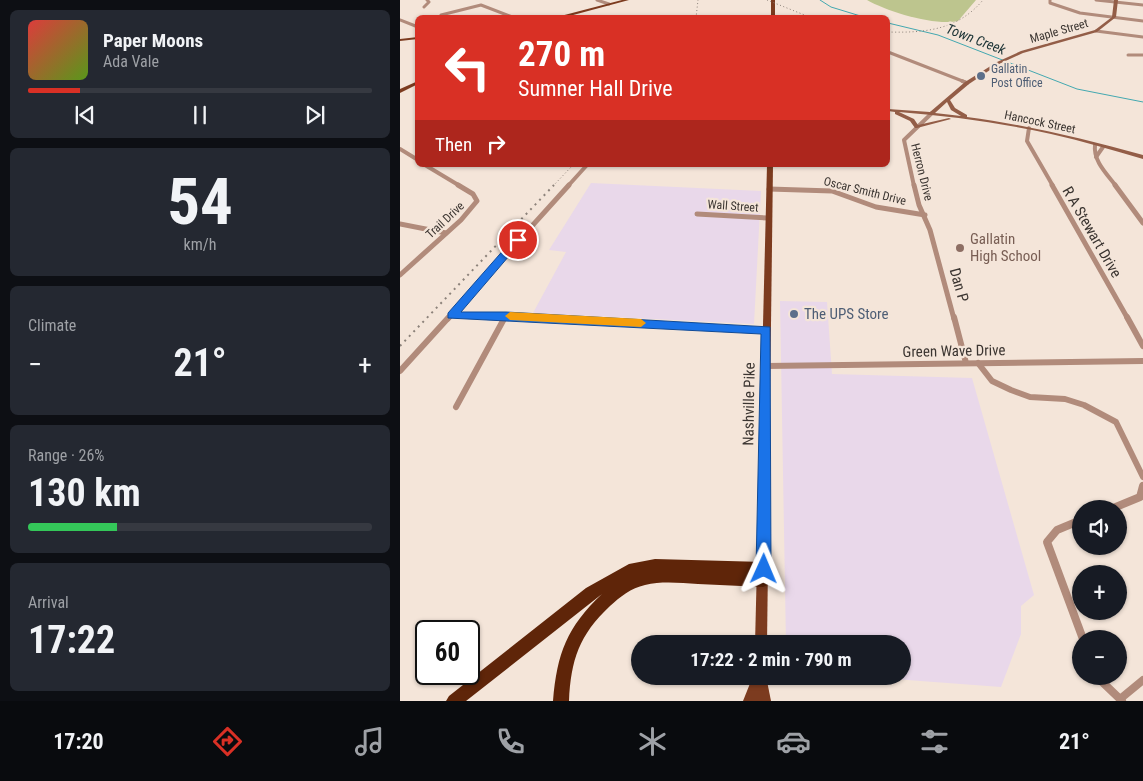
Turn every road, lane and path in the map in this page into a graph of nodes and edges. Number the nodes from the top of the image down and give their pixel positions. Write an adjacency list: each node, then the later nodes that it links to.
1 (426, 0): 9 (street)
2 (597, 0): 8 (street)
3 (628, 0): 8 (main road)
4 (773, 0): 14 (main road)
5 (1050, 0): 15 (street)
6 (1096, 0): 7 (street)
7 (1116, 1): 10 (street); 15 (street)
8 (610, 4): 13 (main road)
9 (424, 6)
10 (1143, 6)
11 (441, 15): 12 (street)
12 (507, 15)
13 (568, 15)
14 (774, 15)
15 (1114, 17): 17 (street); 19 (street, Maple Street)
16 (400, 20): 18 (street)
17 (1143, 21)
18 (415, 26)
19 (1096, 31): 20 (street); 26 (street, Maple Street)
20 (1143, 37)
21 (415, 38): 22 (main road)
22 (400, 40)
23 (890, 53): 26 (street)
24 (1128, 55): 25 (street)
25 (1143, 55)
26 (967, 83): 29 (street, Maple Street)
27 (415, 84): 28 (main road)
28 (400, 91)
29 (948, 100): 32 (street, Maple Street); 33 (street)
30 (890, 110): 32 (street)
31 (890, 111): 34 (street)
32 (932, 113): 33 (street, Hancock Street); 34 (street, Herron Drive)
33 (971, 119): 34 (street); 35 (street, Hancock Street)
34 (917, 127): 48 (street, Herron Drive)
35 (1028, 128): 36 (street, Hancock Street); 57 (street, R A Stewart Drive)
36 (1095, 145): 37 (street, Hancock Street); 40 (street)
37 (1103, 147): 40 (street); 41 (street, Hancock Street)
38 (400, 150): 39 (street)
39 (402, 154): 42 (street)
40 (1096, 157): 50 (street)
41 (1143, 157)
42 (415, 159)
43 (428, 167): 52 (street, Trail Drive)
44 (585, 167): 54 (street)
45 (770, 167): 46 (main road, Nashville Pike)
46 (769, 189): 48 (street, Oscar Smith Drive); 49 (main road, Nashville Pike)
47 (697, 214): 49 (street, Wall Street)
48 (925, 215): 58 (street, Dan P)
49 (768, 218): 56 (main road, Nashville Pike)
50 (1143, 223)
51 (400, 224): 52 (street)
52 (446, 233): 53 (street, Trail Drive)
53 (400, 275)
54 (452, 315): 55 (street); 62 (street)
55 (506, 316): 56 (street); 63 (street)
56 (766, 330): 61 (main road, Nashville Pike)
57 (1143, 346)
58 (966, 360): 60 (street, Green Wave Drive); 61 (street, Green Wave Drive)
59 (1143, 361): 60 (street, Green Wave Drive)
60 (978, 363): 64 (street)
61 (766, 366): 68 (main road, Nashville Pike)
62 (400, 371)
63 (456, 407)
64 (1143, 477)
65 (1143, 485): 66 (street)
66 (1127, 502)
67 (1072, 524): 69 (street)
68 (764, 575): 70 (main road, Nashville Pike); 76 (highway); 77 (highway)
69 (1080, 630)
70 (761, 635)
71 (1143, 680): 75 (street)
72 (756, 685): 78 (main road)
73 (761, 685): 79 (main road)
74 (1104, 685): 75 (street)
75 (1121, 700)
76 (454, 701)
77 (561, 701)
78 (750, 701)
79 (764, 701)

